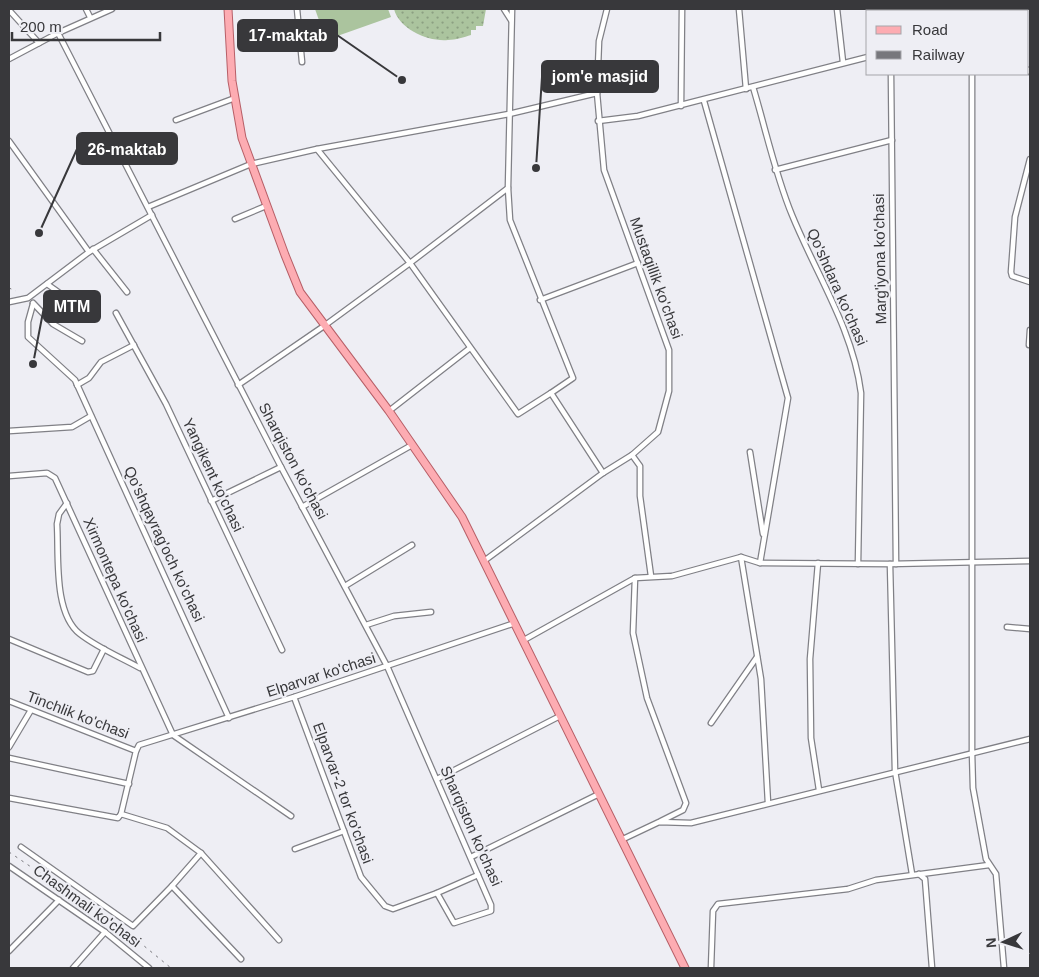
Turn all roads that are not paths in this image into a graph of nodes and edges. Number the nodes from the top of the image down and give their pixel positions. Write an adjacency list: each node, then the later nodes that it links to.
1 (86, 9): 12 (street)
2 (112, 9): 12 (street)
3 (228, 9): 25 (main road)
4 (296, 9): 18 (street)
5 (504, 9): 13 (street)
6 (512, 9): 13 (street)
7 (607, 9): 24 (street, Mustaqillik ko'chasi)
8 (682, 9): 27 (street)
9 (739, 9): 23 (street)
10 (837, 9): 19 (street)
11 (9, 10): 15 (street)
12 (90, 18): 14 (street)
13 (511, 20): 28 (street)
14 (58, 33): 15 (street); 39 (street, Sharqiston ko'chasi)
15 (39, 43): 17 (street)
16 (866, 57): 19 (street)
17 (9, 59)
18 (302, 62)
19 (843, 62): 22 (street)
20 (891, 75): 31 (street, Marg'iyona ko'chasi)
21 (972, 75): 80 (street)
22 (753, 87): 23 (street); 36 (street, Qo'shdara ko'chasi)
23 (746, 89): 26 (street)
24 (597, 93): 28 (street); 30 (street, Mustaqillik ko'chasi)
25 (235, 98): 29 (street); 35 (main road)
26 (704, 100): 27 (street); 75 (street)
27 (681, 106): 30 (street)
28 (509, 114): 33 (street); 37 (street)
29 (176, 120)
30 (598, 121): 44 (street, Mustaqillik ko'chasi)
31 (892, 140): 36 (street); 85 (street, Marg'iyona ko'chasi)
32 (9, 141): 42 (street)
33 (317, 148): 35 (street); 43 (street)
34 (1030, 160): 45 (street)
35 (251, 164): 38 (main road); 39 (street)
36 (775, 170): 83 (street, Qo'shdara ko'chasi)
37 (508, 188): 43 (street); 49 (street)
38 (266, 206): 41 (street); 54 (main road)
39 (148, 207): 40 (street, Sharqiston ko'chasi)
40 (152, 216): 42 (street); 61 (street, Sharqiston ko'chasi)
41 (235, 219)
42 (91, 250): 46 (street); 47 (street)
43 (410, 263): 54 (street); 59 (street)
44 (638, 263): 49 (street); 68 (street, Mustaqillik ko'chasi)
45 (1030, 282)
46 (47, 284): 48 (street); 52 (street)
47 (128, 292)
48 (28, 298): 50 (street); 51 (street)
49 (540, 300): 62 (street)
50 (9, 302)
51 (33, 304): 56 (street); 60 (street)
52 (78, 306)
53 (116, 313): 57 (street, Yangikent ko'chasi)
54 (324, 326): 61 (street); 63 (main road)
55 (1030, 330): 58 (street)
56 (82, 341)
57 (134, 345): 60 (street); 72 (street, Yangikent ko'chasi)
58 (1029, 345)
59 (470, 348): 62 (street); 63 (street)
60 (76, 383): 64 (street, Qo'shqayrag'och ko'chasi)
61 (238, 384): 69 (street, Sharqiston ko'chasi)
62 (551, 394): 70 (street)
63 (388, 411): 66 (main road)
64 (91, 416): 65 (street); 105 (street, Qo'shqayrag'och ko'chasi)
65 (9, 431)
66 (412, 445): 74 (street); 78 (main road)
67 (750, 452): 75 (street)
68 (632, 455): 70 (street, Mustaqillik ko'chasi); 86 (street)
69 (281, 467): 72 (street); 74 (street, Sharqiston ko'chasi)
70 (603, 473): 78 (street, Mustaqillik ko'chasi)
71 (9, 476): 73 (street, Xirmontepa ko'chasi)
72 (211, 501): 97 (street, Yangikent ko'chasi)
73 (67, 503): 96 (street); 100 (street, Xirmontepa ko'chasi)
74 (302, 506): 88 (street, Sharqiston ko'chasi)
75 (764, 538): 81 (street)
76 (412, 544): 88 (street)
77 (741, 557): 81 (street); 86 (street); 98 (street)
78 (484, 561): 90 (main road)
79 (1030, 561): 80 (street)
80 (972, 562): 85 (street); 111 (street)
81 (760, 563): 82 (street)
82 (818, 563): 83 (street); 116 (street)
83 (858, 564): 84 (street)
84 (890, 564): 85 (street); 113 (street)
85 (896, 564)
86 (651, 576): 87 (street)
87 (635, 578): 95 (street); 122 (street)
88 (345, 586): 91 (street, Sharqiston ko'chasi)
89 (431, 612): 91 (street)
90 (515, 623): 95 (main road); 99 (street, Elparvar ko'chasi)
91 (366, 625): 99 (street, Sharqiston ko'chasi)
92 (1007, 627): 93 (street)
93 (1030, 629)
94 (9, 639): 96 (street)
95 (524, 640): 104 (main road)
96 (104, 649): 100 (street)
97 (282, 650)
98 (757, 657): 106 (street); 119 (street)
99 (387, 666): 101 (street, Elparvar ko'chasi); 114 (street, Sharqiston ko'chasi)
100 (142, 668): 107 (street, Xirmontepa ko'chasi)
101 (294, 697): 105 (street, Elparvar ko'chasi); 123 (street, Elparvar-2 tor ko'chasi)
102 (9, 701): 103 (street, Tinchlik ko'chasi)
103 (31, 710): 109 (street); 110 (street, Tinchlik ko'chasi)
104 (560, 716): 114 (street); 117 (main road)
105 (229, 718): 107 (street, Elparvar ko'chasi)
106 (711, 723)
107 (173, 735): 110 (street, Elparvar ko'chasi); 121 (street)
108 (1030, 739): 111 (street)
109 (9, 747)
110 (136, 751): 115 (street, Tinchlik ko'chasi)
111 (972, 752): 113 (street); 129 (street)
112 (9, 758): 115 (street)
113 (895, 771): 116 (street); 131 (street)
114 (437, 779): 128 (street, Sharqiston ko'chasi)
115 (129, 784): 120 (street, Tinchlik ko'chasi)
116 (819, 790): 119 (street)
117 (599, 794): 124 (main road); 128 (street)
118 (9, 798): 120 (street)
119 (768, 803): 122 (street)
120 (121, 814): 127 (street)
121 (291, 816)
122 (659, 822): 124 (street)
123 (344, 831): 126 (street); 135 (street, Elparvar-2 tor ko'chasi)
124 (621, 840): 143 (main road)
125 (21, 847): 134 (street)
126 (295, 848)
127 (201, 853): 134 (street); 138 (street)
128 (471, 857): 133 (street, Sharqiston ko'chasi)
129 (989, 865): 132 (street); 146 (street)
130 (9, 866): 136 (street, Chashmali ko'chasi)
131 (912, 874): 132 (street); 144 (street)
132 (919, 874): 145 (street)
133 (478, 875): 135 (street); 135 (street, Sharqiston ko'chasi)
134 (172, 886): 140 (street)
135 (437, 893)
136 (59, 900): 137 (street, Chashmali ko'chasi); 139 (street)
137 (105, 932): 141 (street); 142 (street, Chashmali ko'chasi)
138 (279, 940)
139 (9, 951)
140 (241, 959)
141 (73, 968)
142 (149, 968)
143 (685, 968)
144 (711, 968)
145 (932, 968)
146 (1004, 968)

